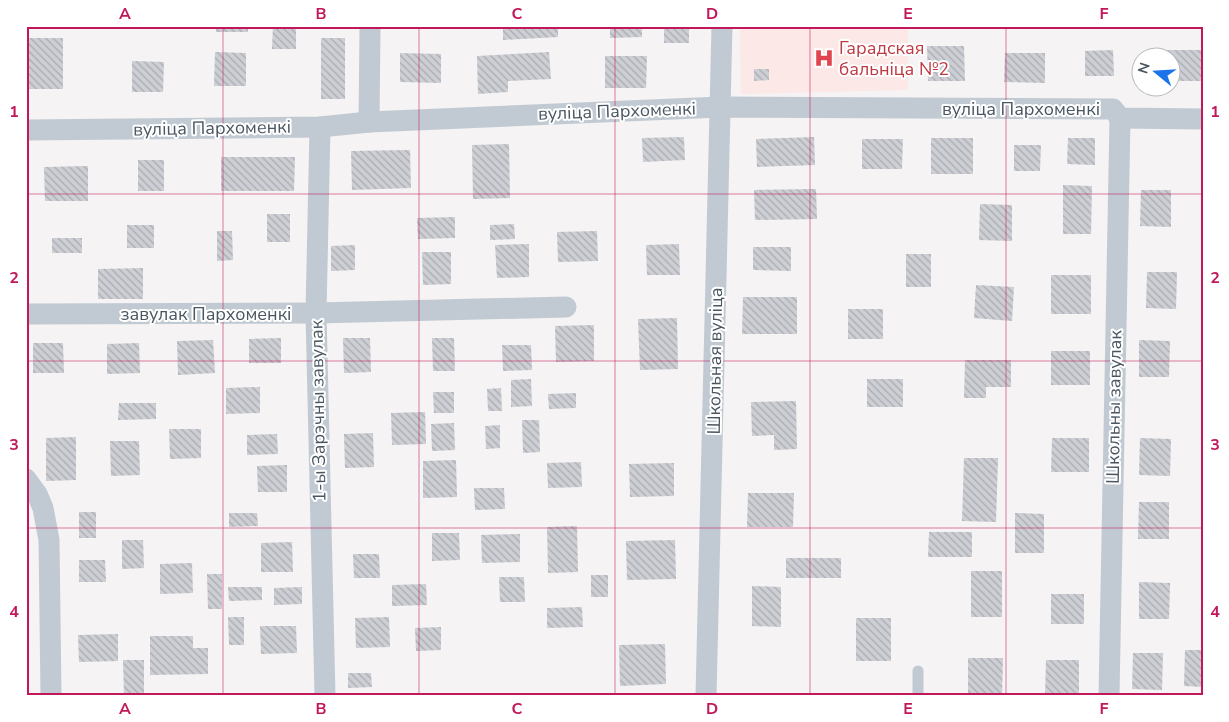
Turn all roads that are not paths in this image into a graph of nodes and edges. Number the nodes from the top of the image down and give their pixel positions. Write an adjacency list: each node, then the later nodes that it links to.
1 (370, 26): 6 (street)
2 (722, 26): 3 (street, Школьная вуліца)
3 (721, 107): 4 (street, вуліца Пархоменкі); 6 (street, вуліца Пархоменкі); 16 (street, Школьная вуліца)
4 (1120, 118): 5 (street, вуліца Пархоменкі); 18 (street, Школьны завулак)
5 (1203, 119)
6 (369, 122): 7 (street, вуліца Пархоменкі)
7 (320, 127): 8 (street, вуліца Пархоменкі); 10 (street, 1-ы Зарэчны завулак)
8 (26, 130)
9 (566, 307): 10 (street, завулак Пархоменкі)
10 (316, 313): 11 (street, завулак Пархоменкі); 15 (street, 1-ы Зарэчны завулак)
11 (26, 314)
12 (26, 479): 14 (street)
13 (918, 671): 17 (lane)
14 (51, 696)
15 (325, 696)
16 (706, 696)
17 (918, 696)
18 (1109, 696)

